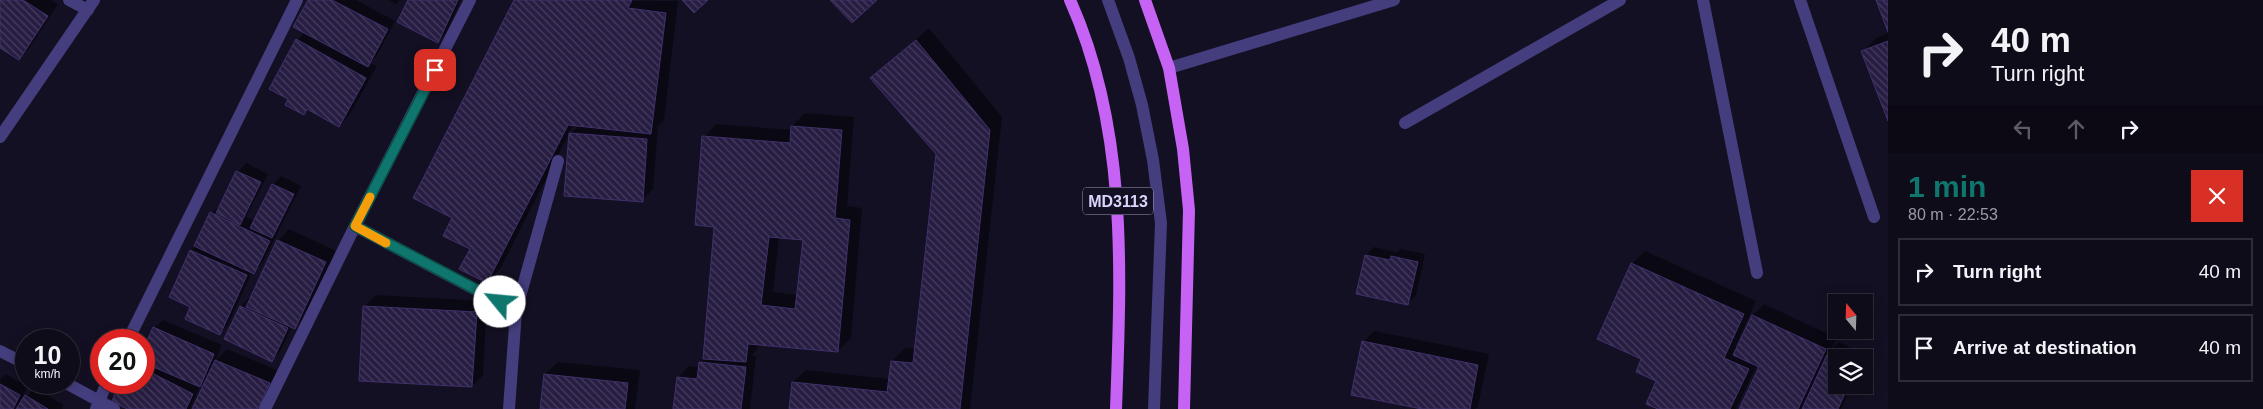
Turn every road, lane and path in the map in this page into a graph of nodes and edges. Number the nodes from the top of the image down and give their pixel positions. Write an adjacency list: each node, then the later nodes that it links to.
1 (69, 0): 11 (street)
2 (297, 0): 20 (street)
3 (470, 0): 17 (street)
4 (1070, 0): 28 (main road, MD3113)
5 (1108, 0): 29 (street)
6 (1145, 0): 12 (main road)
7 (1394, 0): 12 (street)
8 (1620, 0): 13 (street)
9 (1703, 0): 18 (street)
10 (1800, 0): 16 (street)
11 (91, 5): 14 (street)
12 (1168, 68): 30 (main road)
13 (1405, 123)
14 (0, 137)
15 (558, 161): 19 (street)
16 (1874, 216)
17 (355, 226): 19 (street); 26 (street)
18 (1757, 273)
19 (516, 311): 27 (street)
20 (133, 329)
21 (0, 351): 22 (street)
22 (15, 358)
23 (80, 393): 24 (street)
24 (97, 404): 25 (street)
25 (114, 409)
26 (265, 409)
27 (509, 409)
28 (1116, 409)
29 (1154, 409)
30 (1184, 409)

